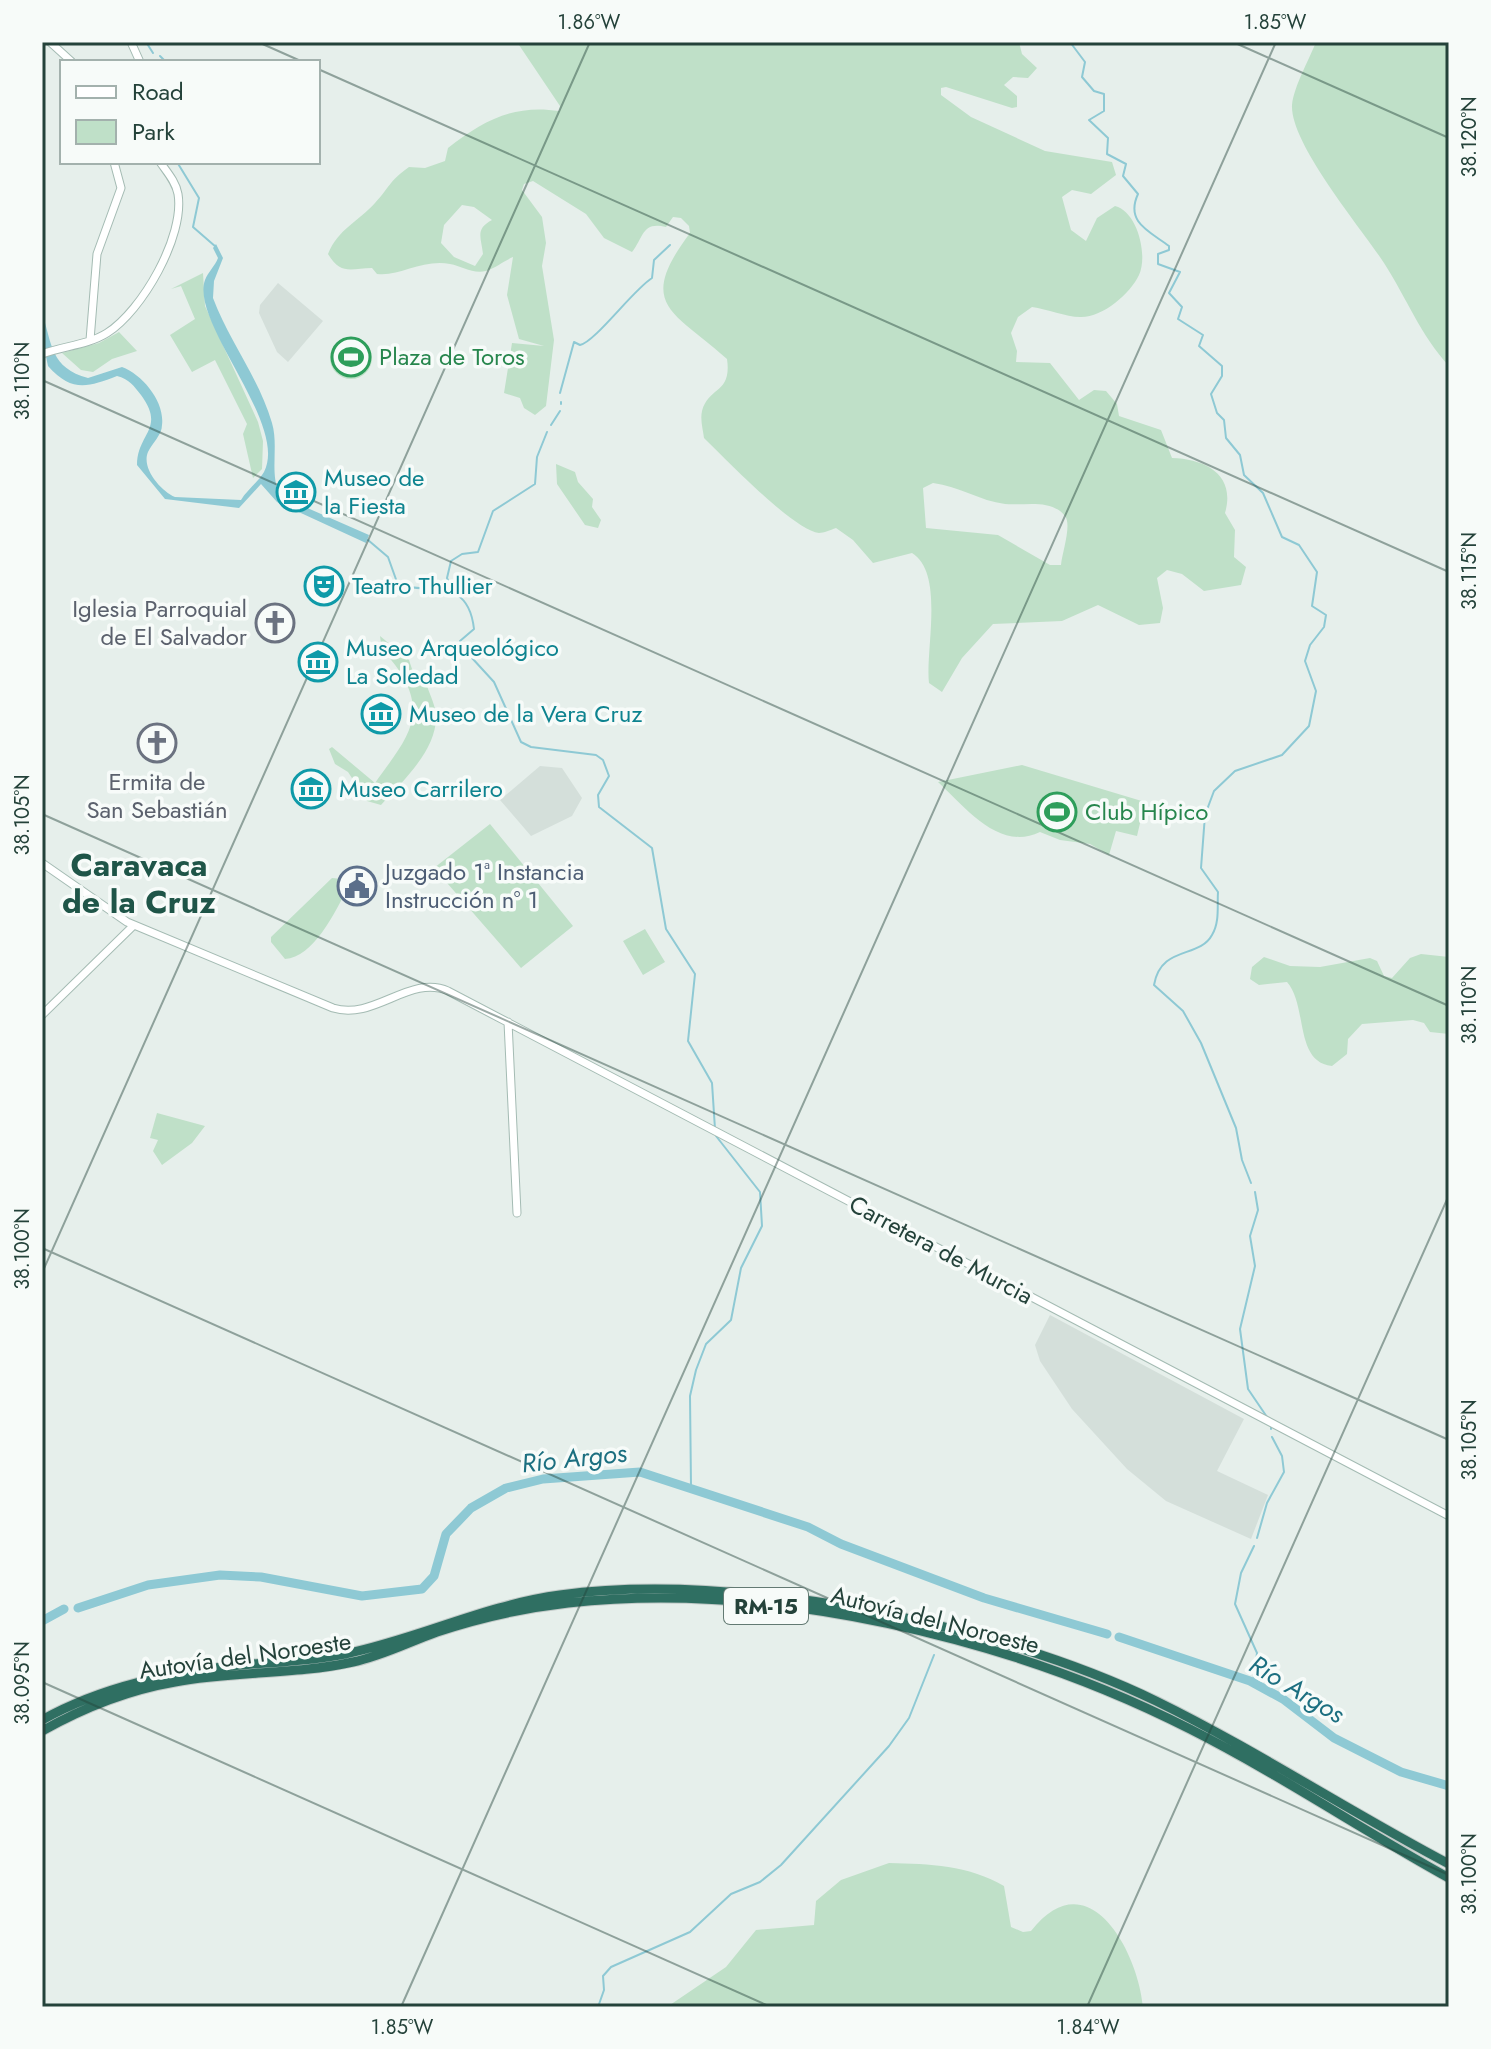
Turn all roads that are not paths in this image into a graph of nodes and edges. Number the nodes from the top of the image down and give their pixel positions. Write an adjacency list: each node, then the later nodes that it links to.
1 (50, 42): 2 (main road)
2 (70, 60)
3 (115, 164): 5 (main road)
4 (161, 164): 5 (main road)
5 (90, 340): 6 (main road)
6 (42, 354)
7 (42, 863): 8 (main road)
8 (134, 925): 9 (main road); 10 (main road, Carretera de Murcia)
9 (42, 1015)
10 (508, 1022): 11 (main road); 12 (main road, Carretera de Murcia)
11 (517, 1213)
12 (1449, 1516)
13 (42, 1720): 15 (highway, Autovía del Noroeste / RM-15)
14 (42, 1731): 16 (highway, Autovía del Noroeste / RM-15)
15 (1449, 1864)
16 (1449, 1878)

